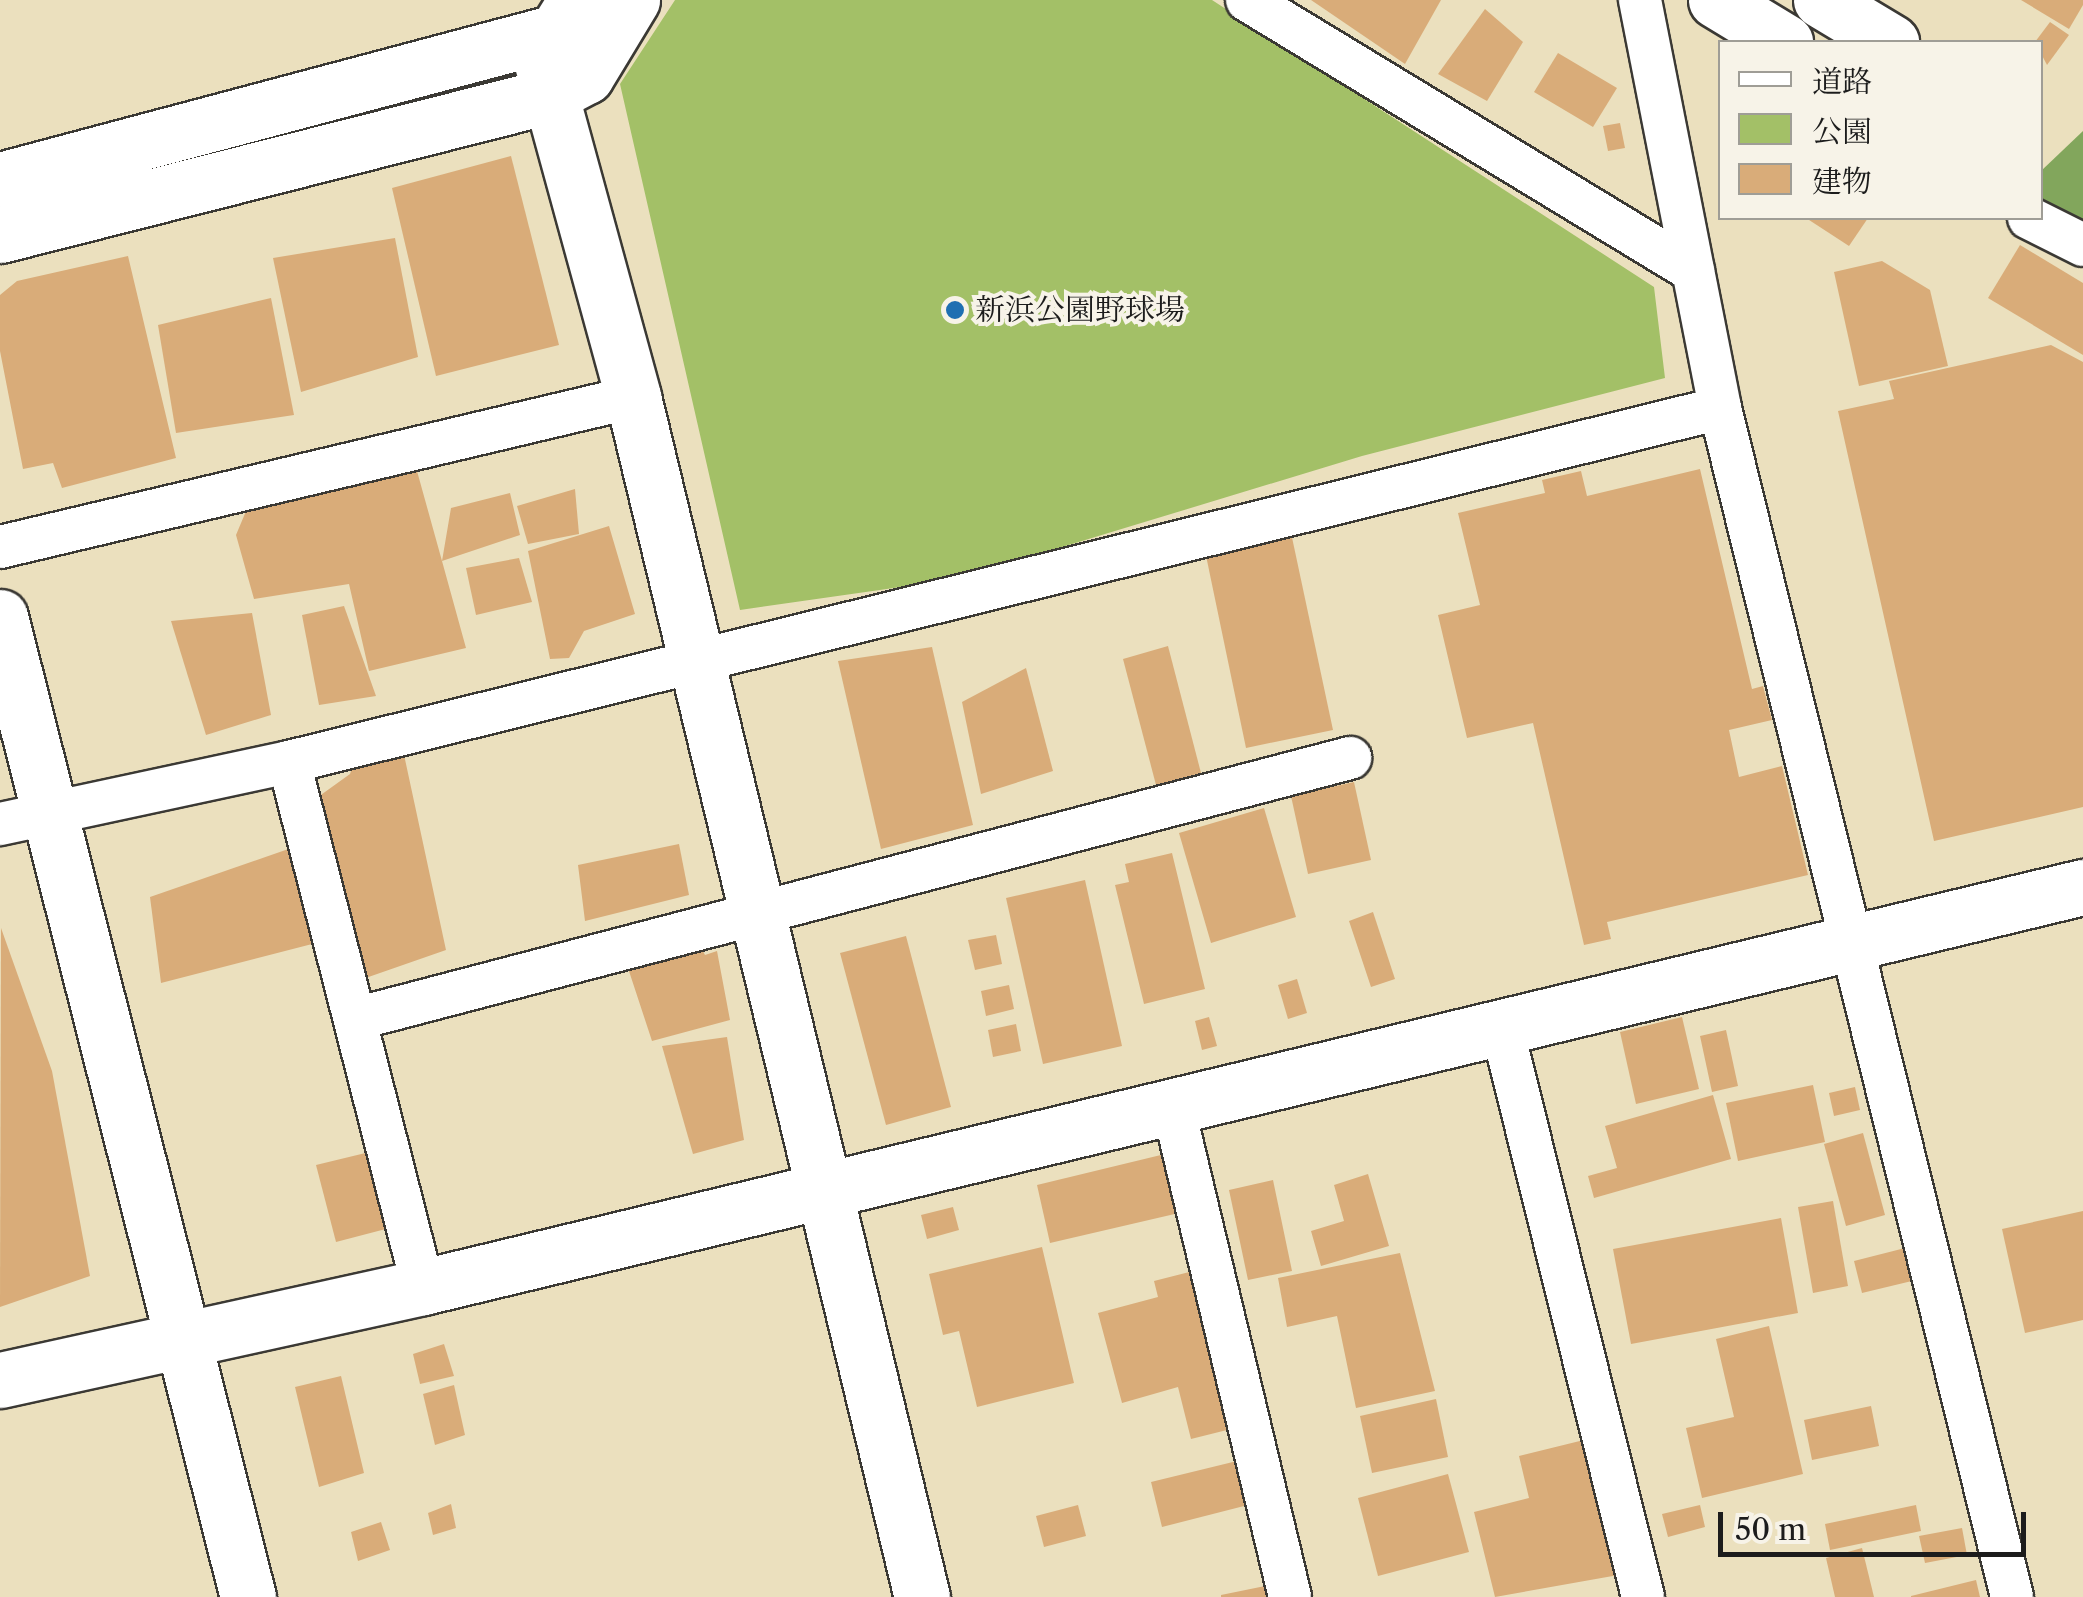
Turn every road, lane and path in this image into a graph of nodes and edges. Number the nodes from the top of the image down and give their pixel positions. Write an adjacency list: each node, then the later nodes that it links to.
1 (576, 0): 7 (street)
2 (632, 0): 10 (street)
3 (1247, 0): 15 (street)
4 (1640, 0): 15 (street)
5 (1716, 0): 8 (street)
6 (1821, 0): 9 (street)
7 (535, 38): 10 (street); 11 (street)
8 (1782, 40)
9 (1888, 40)
10 (548, 96): 13 (street); 16 (street)
11 (0, 180)
12 (2033, 220): 14 (street)
13 (0, 234)
14 (2083, 245)
15 (1693, 271): 17 (street)
16 (633, 397): 18 (street); 20 (street)
17 (1720, 408): 20 (street); 26 (street)
18 (0, 547)
19 (0, 617): 23 (street)
20 (694, 659): 22 (street); 25 (street)
21 (1350, 758): 25 (street)
22 (289, 762): 23 (street); 27 (street)
23 (24, 818): 32 (street)
24 (2083, 887): 26 (street)
25 (753, 913): 27 (street); 30 (street)
26 (1857, 945): 28 (street); 38 (street)
27 (355, 1019): 31 (street)
28 (1501, 1024): 29 (street); 37 (street)
29 (1172, 1102): 30 (street); 36 (street)
30 (826, 1188): 31 (street); 35 (street)
31 (424, 1287): 32 (street)
32 (187, 1342): 33 (street); 34 (street)
33 (0, 1380)
34 (248, 1597)
35 (922, 1597)
36 (1290, 1597)
37 (1643, 1597)
38 (2012, 1597)

